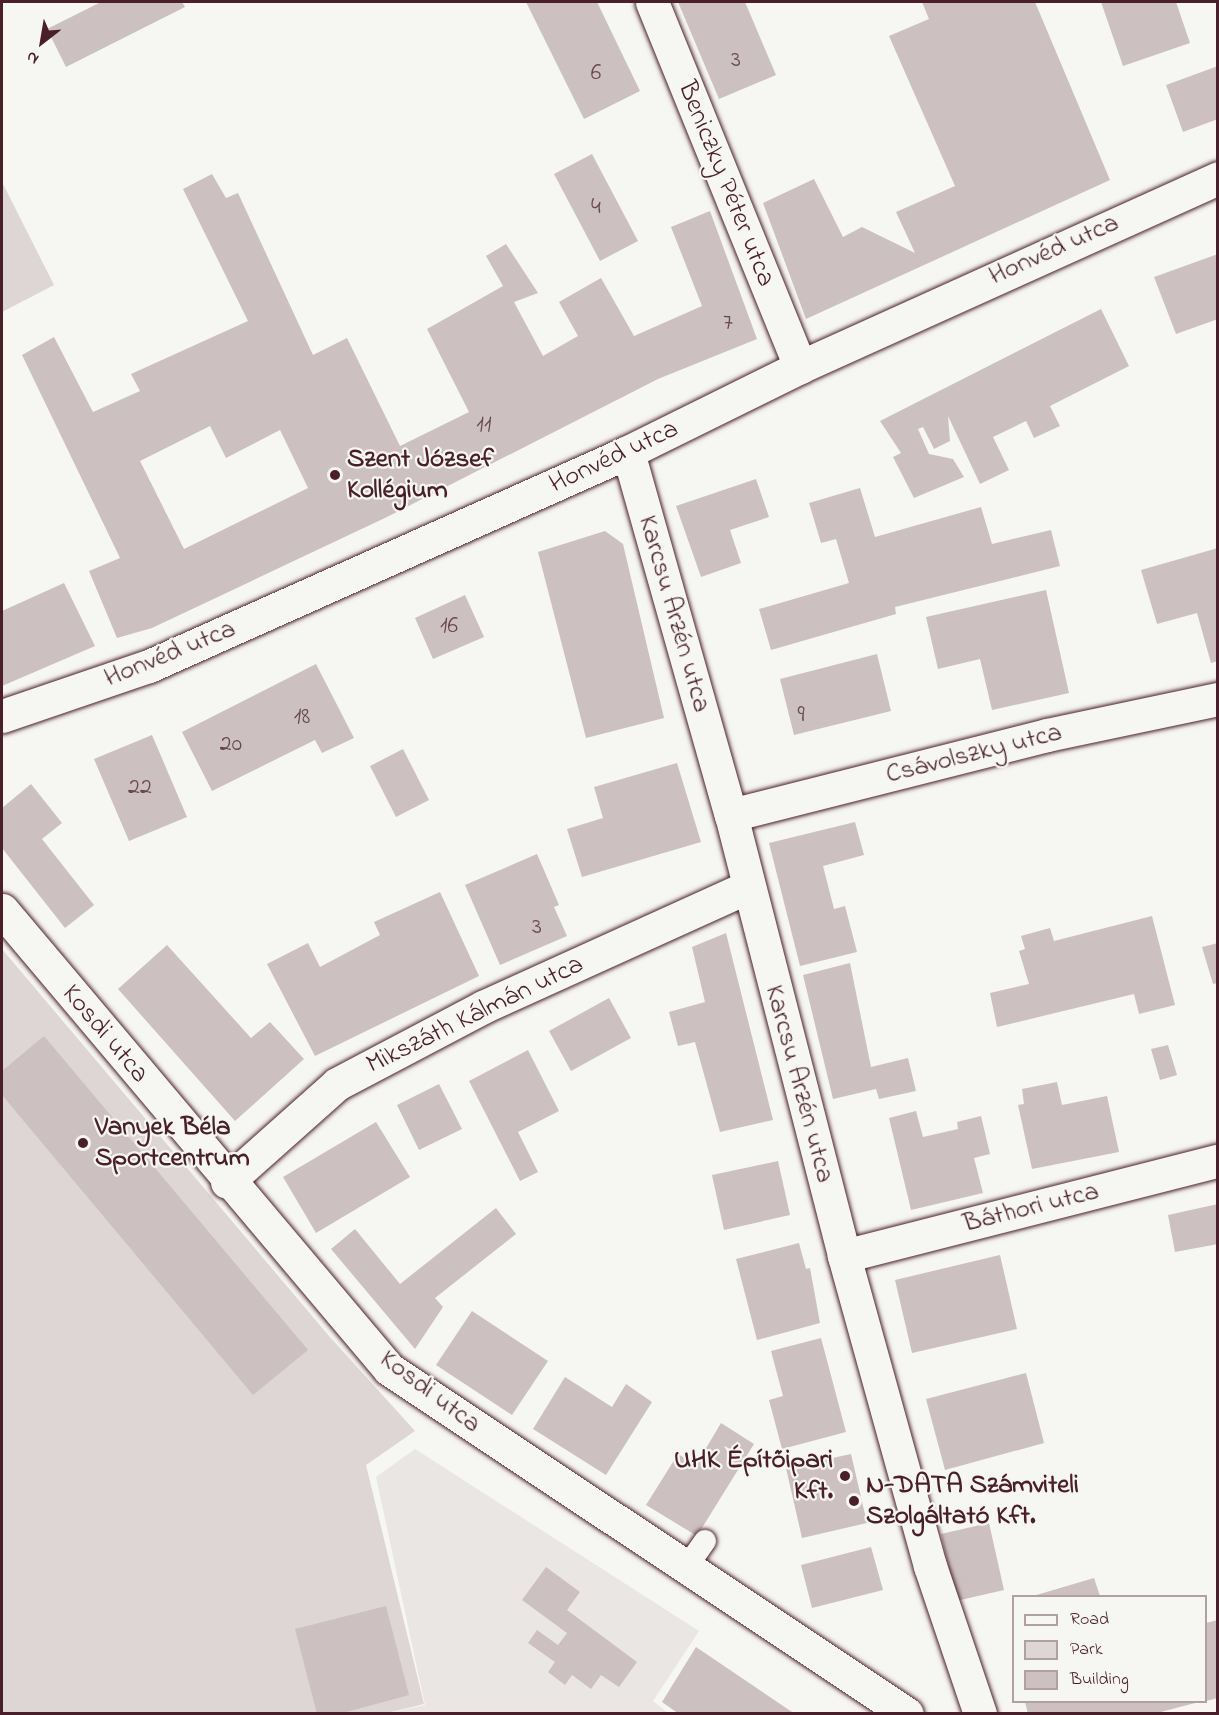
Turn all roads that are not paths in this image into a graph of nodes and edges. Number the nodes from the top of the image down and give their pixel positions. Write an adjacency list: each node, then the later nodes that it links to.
1 (652, 2): 3 (street, Beniczky Péter utca)
2 (1218, 178): 3 (street, Honvéd utca)
3 (800, 367): 4 (street, Honvéd utca)
4 (628, 452): 6 (street, Honvéd utca); 7 (street, Karcsu Arzén utca)
5 (1218, 699): 7 (street, Csávolszky utca)
6 (2, 716)
7 (731, 815): 8 (street, Karcsu Arzén utca)
8 (748, 887): 11 (street, Mikszáth Kálmán utca); 12 (street, Karcsu Arzén utca)
9 (2, 910): 11 (street, Kosdi utca)
10 (1218, 1161): 12 (street, Báthori utca)
11 (227, 1182): 14 (street, Kosdi utca)
12 (844, 1256): 16 (street, Karcsu Arzén utca)
13 (705, 1541): 14 (lane)
14 (686, 1568): 15 (street, Kosdi utca)
15 (907, 1713)
16 (980, 1713)

